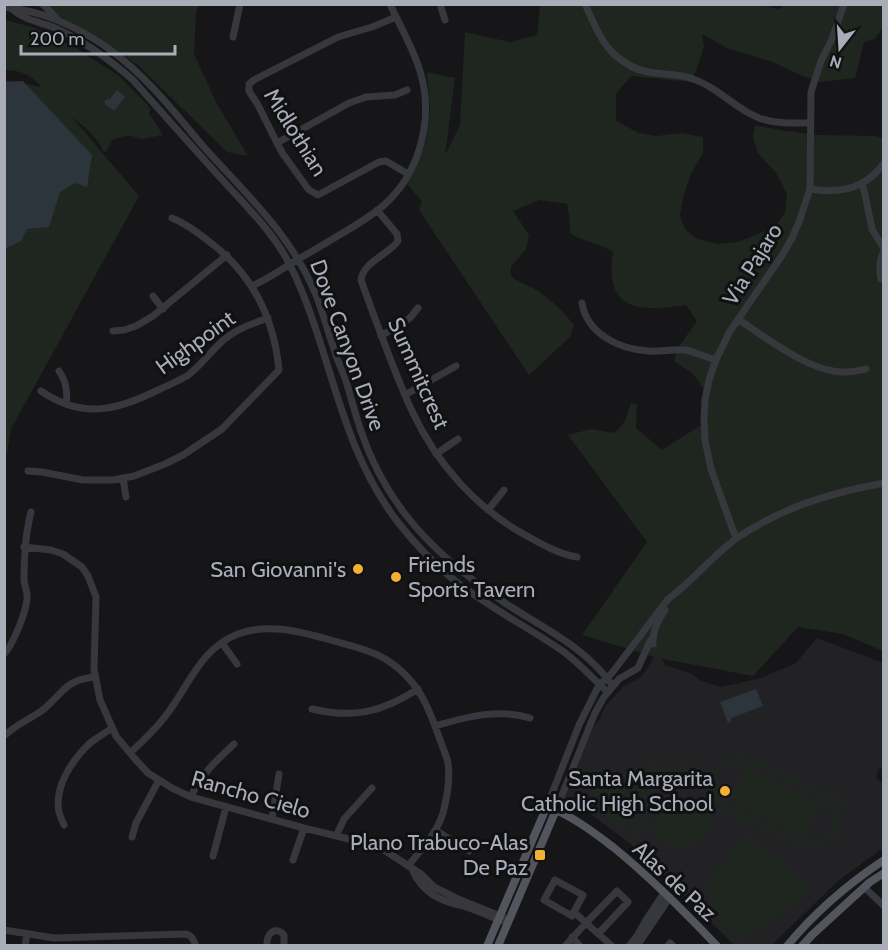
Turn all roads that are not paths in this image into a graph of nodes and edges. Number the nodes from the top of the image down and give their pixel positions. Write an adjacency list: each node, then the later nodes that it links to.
1 (43, 4): 10 (street)
2 (240, 4): 11 (street)
3 (390, 4): 8 (street)
4 (440, 4): 9 (street)
5 (585, 4): 13 (street)
6 (844, 4): 13 (street, Via Pajaro)
7 (10, 7): 10 (street, Dove Canyon Drive); 24 (street, Dove Canyon Drive)
8 (396, 17): 14 (street, Midlothian); 16 (street)
9 (445, 20)
10 (61, 23): 23 (street, Dove Canyon Drive)
11 (233, 37)
12 (407, 90): 14 (street)
13 (809, 123): 18 (street, Via Pajaro)
14 (276, 143): 16 (street, Midlothian)
15 (884, 163): 17 (street)
16 (408, 174): 19 (street)
17 (862, 184): 18 (street); 21 (street)
18 (810, 189): 32 (street, Via Pajaro)
19 (377, 210): 23 (street); 34 (street, Summitcrest)
20 (172, 218): 22 (street)
21 (884, 250): 25 (street)
22 (227, 255): 26 (street); 30 (street)
23 (298, 259): 24 (street); 35 (street, Dove Canyon Drive)
24 (290, 264): 26 (street); 37 (street, Dove Canyon Drive)
25 (884, 280)
26 (252, 286): 31 (street)
27 (153, 296): 30 (street)
28 (582, 303): 36 (street)
29 (418, 308): 34 (street)
30 (163, 309): 33 (street)
31 (268, 318): 43 (street, Highpoint); 47 (street)
32 (738, 319): 36 (street, Via Pajaro); 39 (street)
33 (113, 330)
34 (381, 336): 42 (street, Summitcrest)
35 (337, 358): 37 (street); 61 (street, Dove Canyon Drive)
36 (716, 360): 53 (street, Via Pajaro)
37 (326, 361): 62 (street, Dove Canyon Drive)
38 (456, 366): 42 (street)
39 (866, 369)
40 (59, 371): 43 (street)
41 (41, 391): 43 (street, Highpoint)
42 (405, 395): 45 (street, Summitcrest)
43 (66, 404)
44 (459, 439): 45 (street)
45 (436, 454): 51 (street, Summitcrest)
46 (28, 471): 47 (street)
47 (123, 478): 50 (street)
48 (884, 483): 53 (street)
49 (504, 490): 51 (street)
50 (126, 497)
51 (488, 510): 55 (street, Summitcrest)
52 (31, 512): 54 (street)
53 (738, 538): 56 (street)
54 (24, 547): 58 (street); 60 (street, Rancho Cielo)
55 (577, 557)
56 (679, 591): 61 (street); 64 (street)
57 (222, 643): 59 (street); 63 (street); 71 (street)
58 (4, 654)
59 (237, 664)
60 (95, 677): 68 (street, Rancho Cielo); 69 (street)
61 (606, 677): 62 (street); 64 (street, Dove Canyon Drive)
62 (599, 685): 64 (street, Dove Canyon Drive); 77 (street)
63 (418, 689): 65 (street); 67 (street)
64 (610, 689): 77 (street)
65 (312, 710)
66 (530, 718): 67 (street)
67 (435, 726): 81 (street)
68 (112, 728): 71 (street, Rancho Cielo); 79 (street)
69 (4, 736)
70 (234, 744): 75 (street)
71 (130, 753): 73 (street, Rancho Cielo)
72 (279, 774): 78 (street)
73 (159, 780): 75 (street, Rancho Cielo); 83 (street)
74 (372, 788): 82 (street)
75 (191, 797): 76 (street, Rancho Cielo)
76 (226, 807): 78 (street, Rancho Cielo); 85 (street)
77 (551, 808): 91 (main road, Alas de Paz); 94 (main road); 95 (main road)
78 (272, 819): 80 (street, Rancho Cielo)
79 (64, 825)
80 (304, 828): 82 (street, Rancho Cielo); 86 (street)
81 (435, 830): 84 (street); 88 (street)
82 (336, 836): 88 (street, Rancho Cielo)
83 (132, 837)
84 (469, 851)
85 (213, 856)
86 (293, 860)
87 (884, 860): 117 (main road)
88 (410, 867): 94 (street, Rancho Cielo)
89 (884, 873): 90 (main road)
90 (865, 888): 92 (street); 118 (main road)
91 (667, 895): 112 (street); 113 (street); 116 (main road, Alas de Paz)
92 (884, 906)
93 (573, 912): 93 (street); 96 (street)
94 (499, 917): 95 (street, Rancho Cielo); 107 (main road)
95 (509, 921): 108 (main road)
96 (586, 923): 98 (street); 98 (street); 100 (street)
97 (4, 930): 99 (street)
98 (599, 933): 111 (street)
99 (27, 934): 102 (street); 103 (street)
100 (572, 937): 109 (street); 110 (street)
101 (117, 941): 102 (street); 104 (street)
102 (70, 942)
103 (25, 945)
104 (195, 945)
105 (267, 945): 106 (street)
106 (284, 945)
107 (487, 945)
108 (498, 945)
109 (564, 945)
110 (580, 945)
111 (612, 945)
112 (629, 945)
113 (637, 945)
114 (668, 945): 115 (street)
115 (673, 945)
116 (717, 945)
117 (787, 945)
118 (802, 945)

